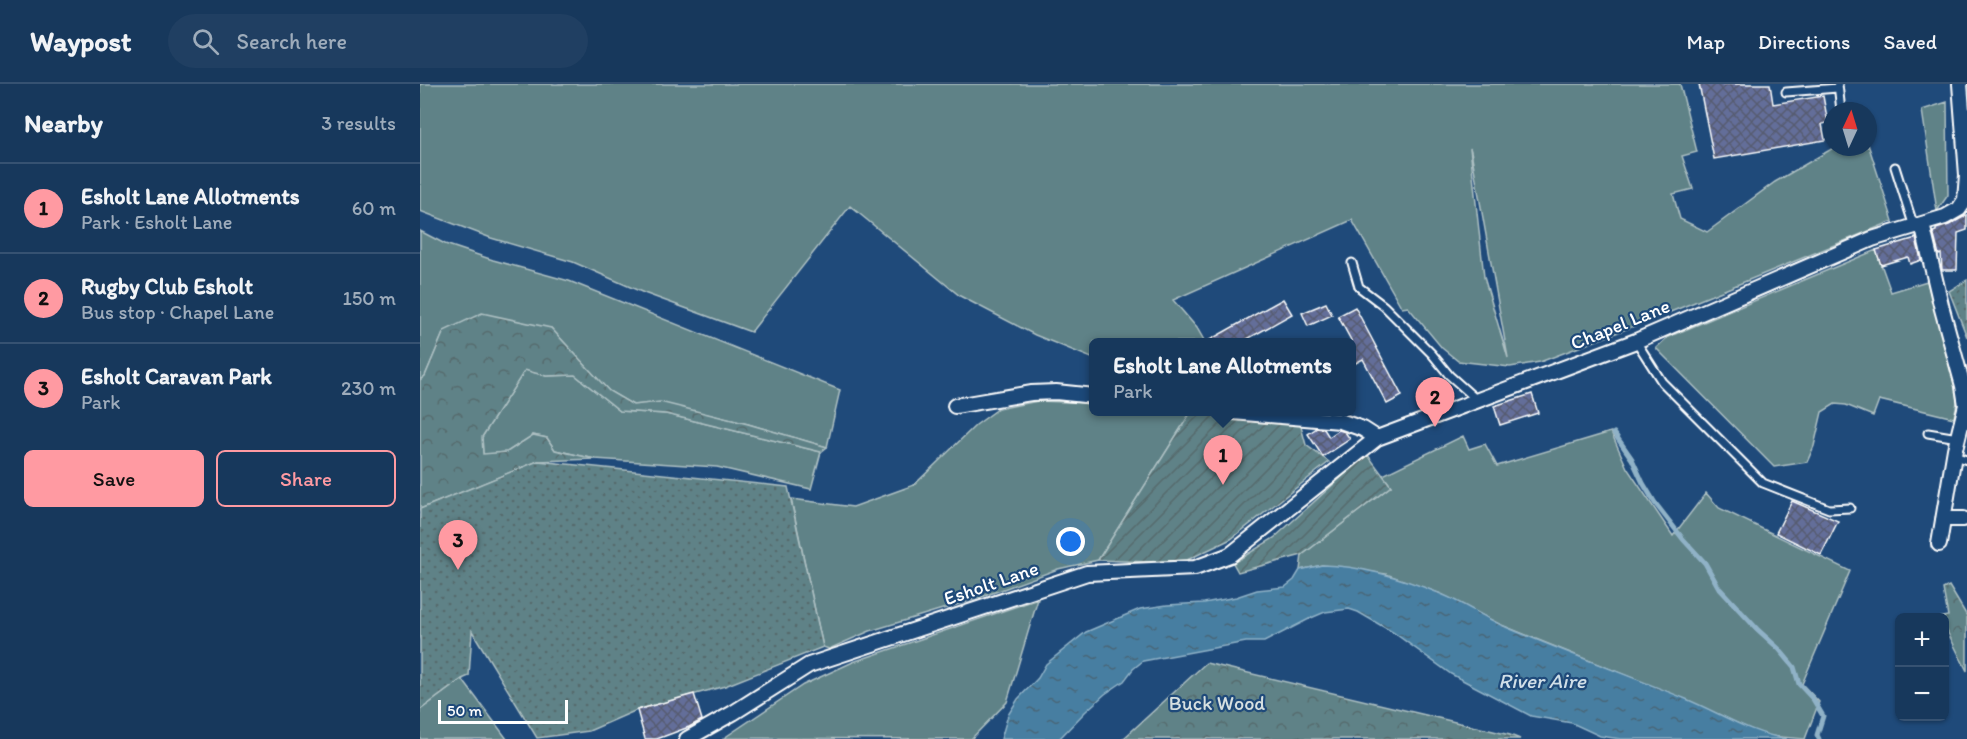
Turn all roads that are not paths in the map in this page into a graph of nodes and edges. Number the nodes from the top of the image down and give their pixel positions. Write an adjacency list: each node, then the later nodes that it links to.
1 (1960, 84): 6 (street)
2 (1838, 86): 3 (lane); 4 (lane)
3 (1786, 92)
4 (1840, 102)
5 (1894, 167): 7 (lane)
6 (1966, 200): 7 (street, Chapel Lane)
7 (1918, 226): 9 (street, Chapel Lane); 18 (street)
8 (1352, 263): 11 (lane)
9 (1636, 340): 11 (street, Chapel Lane); 21 (lane)
10 (1089, 395): 12 (street)
11 (1477, 400): 17 (street, Chapel Lane)
12 (955, 406)
13 (1284, 416): 15 (street)
14 (1318, 416): 15 (lane)
15 (1325, 420): 17 (street)
16 (1928, 433): 18 (lane)
17 (1377, 438): 20 (street, Chapel Lane)
18 (1958, 438): 19 (street)
19 (1960, 458): 22 (street)
20 (1339, 469): 25 (street, Esholt Lane)
21 (1850, 508)
22 (1943, 519): 23 (street); 24 (street)
23 (1963, 519)
24 (1939, 544)
25 (687, 739)

